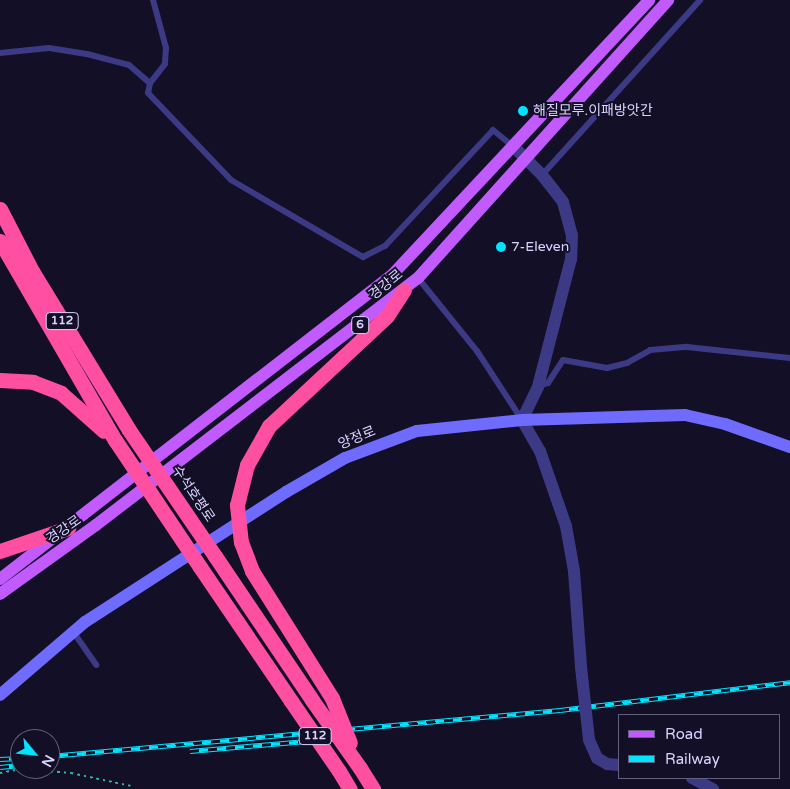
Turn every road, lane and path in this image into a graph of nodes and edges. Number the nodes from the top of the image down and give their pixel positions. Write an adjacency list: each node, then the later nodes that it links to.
1 (153, 0): 6 (lane)
2 (649, 0): 7 (main road, 경강로 / 6)
3 (668, 0): 8 (main road, 경강로 / 6)
4 (700, 0): 9 (lane)
5 (0, 53): 6 (lane)
6 (150, 82): 7 (lane)
7 (514, 147): 8 (street); 20 (main road, 경강로 / 6)
8 (528, 160): 9 (street); 12 (main road, 경강로 / 6)
9 (542, 175): 16 (street)
10 (0, 209): 28 (highway, 수석호평로 / 112, bridge)
11 (0, 241): 18 (highway, 112)
12 (418, 278): 13 (main road, 경강로 / 6); 17 (lane)
13 (404, 290): 23 (main road, 경강로 / 6); 28 (highway, bridge)
14 (790, 358): 16 (lane)
15 (0, 380): 18 (highway)
16 (538, 387): 17 (street)
17 (522, 420): 19 (main road, 양정로); 24 (main road, 양정로); 27 (street, bridge)
18 (115, 440): 32 (highway, 112, bridge)
19 (790, 447)
20 (68, 528): 21 (highway); 22 (main road, 경강로 / 6)
21 (0, 552)
22 (0, 579)
23 (0, 594)
24 (74, 632): 25 (lane); 26 (main road, 양정로)
25 (96, 665)
26 (0, 695)
27 (618, 765)
28 (360, 768): 33 (highway, 수석호평로 / 112)
29 (60, 772): 31 (path)
30 (694, 779): 34 (street)
31 (130, 786)
32 (350, 789)
33 (373, 789)
34 (713, 789)

